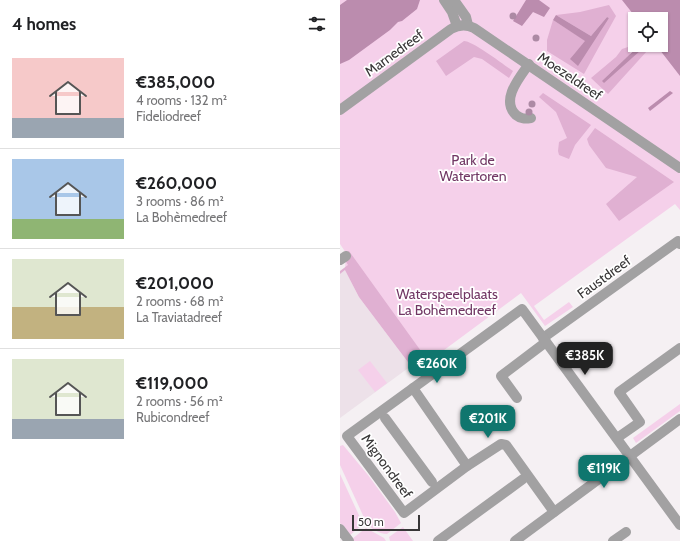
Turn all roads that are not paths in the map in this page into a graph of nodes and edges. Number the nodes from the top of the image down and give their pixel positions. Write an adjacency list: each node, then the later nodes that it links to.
1 (444, 0): 4 (street)
2 (454, 0): 3 (street)
3 (468, 25): 4 (street, Marnedreef); 5 (street, Moezeldreef)
4 (457, 26): 6 (street, Marnedreef)
5 (529, 64): 7 (street); 8 (street, Moezeldreef)
6 (340, 110)
7 (530, 118)
8 (680, 168)
9 (680, 244): 10 (street, Faustdreef)
10 (545, 340): 12 (street); 13 (street); 16 (street)
11 (680, 348): 16 (street)
12 (413, 388): 18 (street); 18 (street, Mignondreef)
13 (517, 398)
14 (385, 418): 20 (street)
15 (680, 419): 17 (street)
16 (617, 438): 17 (street)
17 (630, 456): 21 (street); 22 (street)
18 (468, 466): 21 (street)
19 (523, 479): 27 (street)
20 (432, 482)
21 (554, 512): 25 (street)
22 (680, 525)
23 (340, 529): 26 (street)
24 (626, 532): 28 (street)
25 (520, 540)
26 (349, 541)
27 (438, 541)
28 (613, 541)

